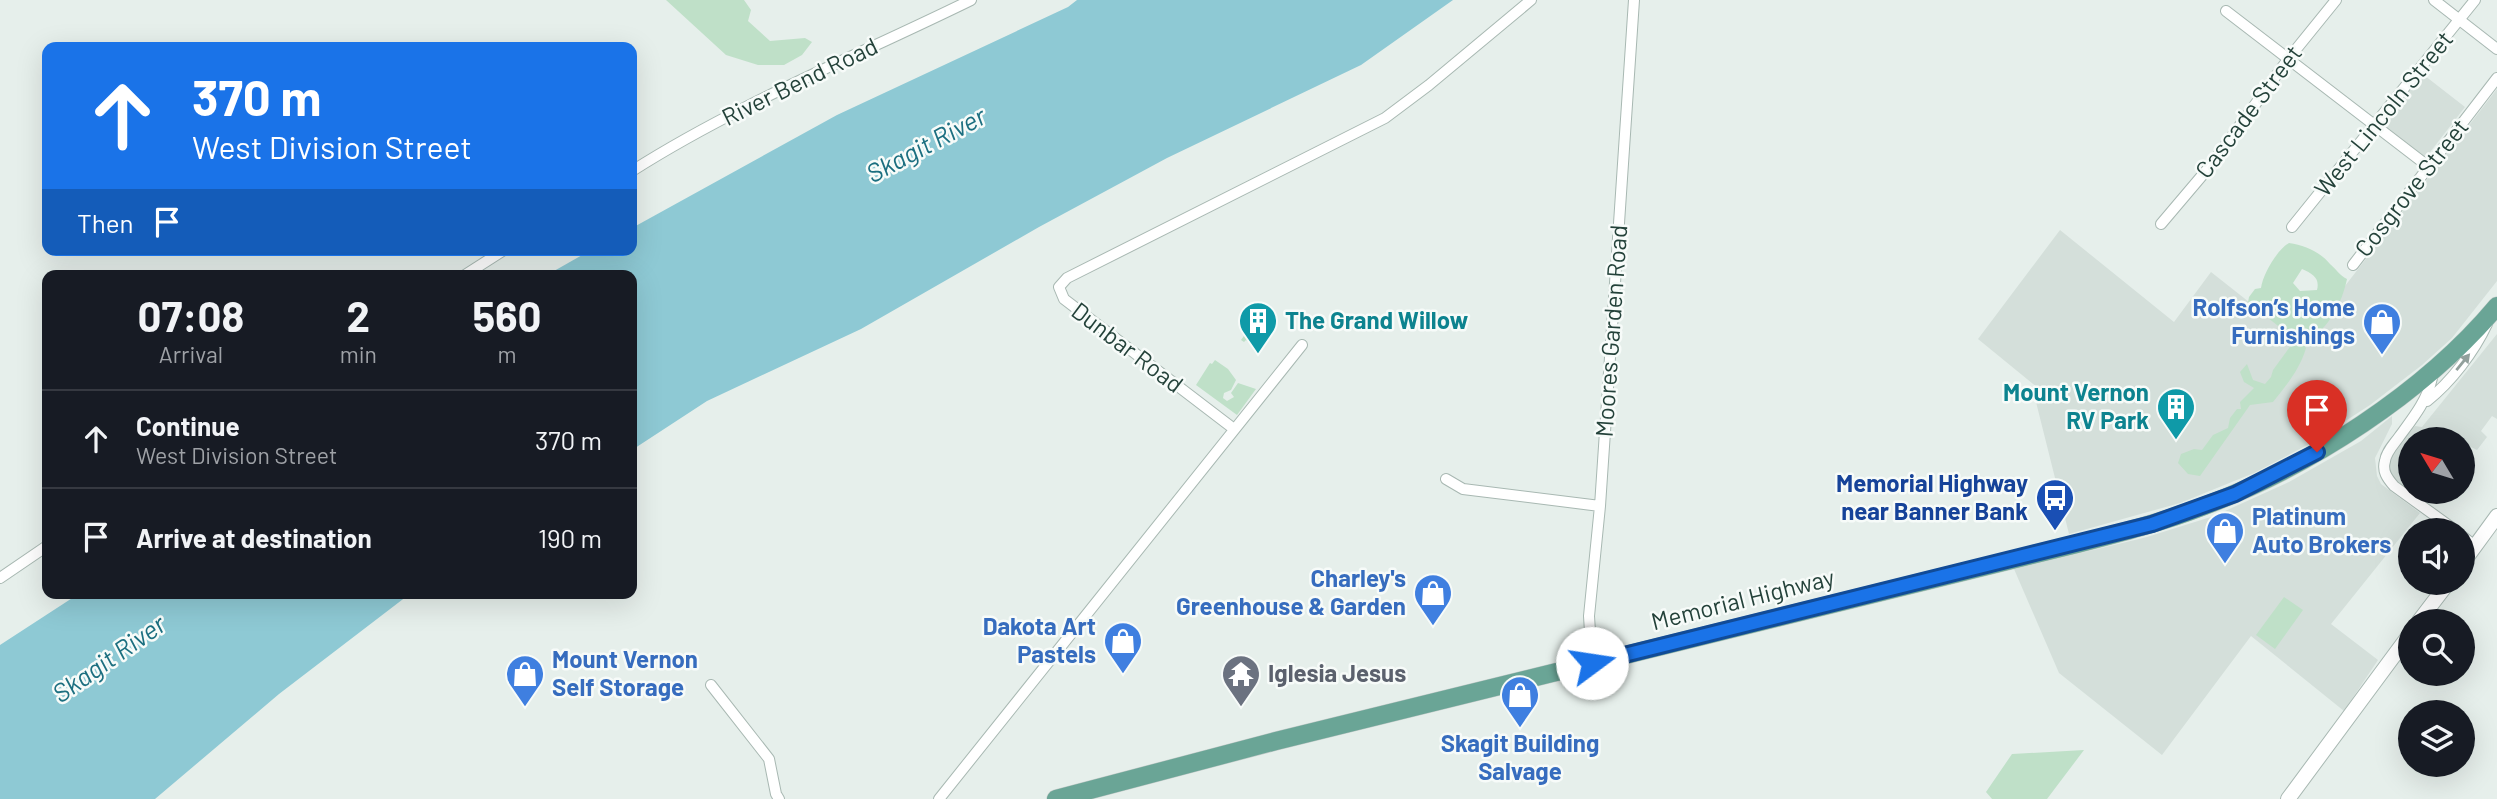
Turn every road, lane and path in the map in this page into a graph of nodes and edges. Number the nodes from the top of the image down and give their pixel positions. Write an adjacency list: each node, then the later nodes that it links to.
1 (971, 0): 14 (street, River Bend Road)
2 (1531, 0): 24 (street, Dunbar Road)
3 (1634, 0): 26 (street, Moores Garden Road)
4 (2336, 0): 10 (street, Cascade Street)
5 (2434, 0): 8 (street)
6 (2475, 0): 8 (street, West Lincoln Street)
7 (2226, 10): 10 (street)
8 (2459, 20): 9 (street); 12 (street, West Lincoln Street)
9 (2497, 49)
10 (2289, 58): 12 (street); 15 (street, Cascade Street)
11 (2497, 78): 13 (street, Cosgrove Street)
12 (2375, 124): 13 (street); 16 (street, West Lincoln Street)
13 (2429, 167): 18 (street, Cosgrove Street)
14 (637, 168)
15 (2161, 224)
16 (2292, 228)
17 (495, 256): 19 (street)
18 (2353, 265)
19 (473, 270)
20 (2495, 308): 22 (main road, Memorial Highway); 23 (street, one-way to 20)
21 (1302, 345): 24 (street)
22 (2428, 372): 23 (street); 35 (main road, Memorial Highway)
23 (2422, 405): 28 (street)
24 (1234, 429): 38 (street)
25 (1446, 479): 26 (street)
26 (1600, 506): 35 (street, Moores Garden Road)
27 (2497, 516): 29 (street)
28 (2438, 518)
29 (2476, 546)
30 (42, 549): 31 (street)
31 (0, 578)
32 (2439, 595): 33 (street)
33 (2428, 609)
34 (2398, 650): 40 (street)
35 (1592, 663): 39 (main road, Memorial Highway)
36 (710, 685): 37 (street)
37 (779, 799)
38 (939, 799)
39 (1056, 799)
40 (2288, 799)

